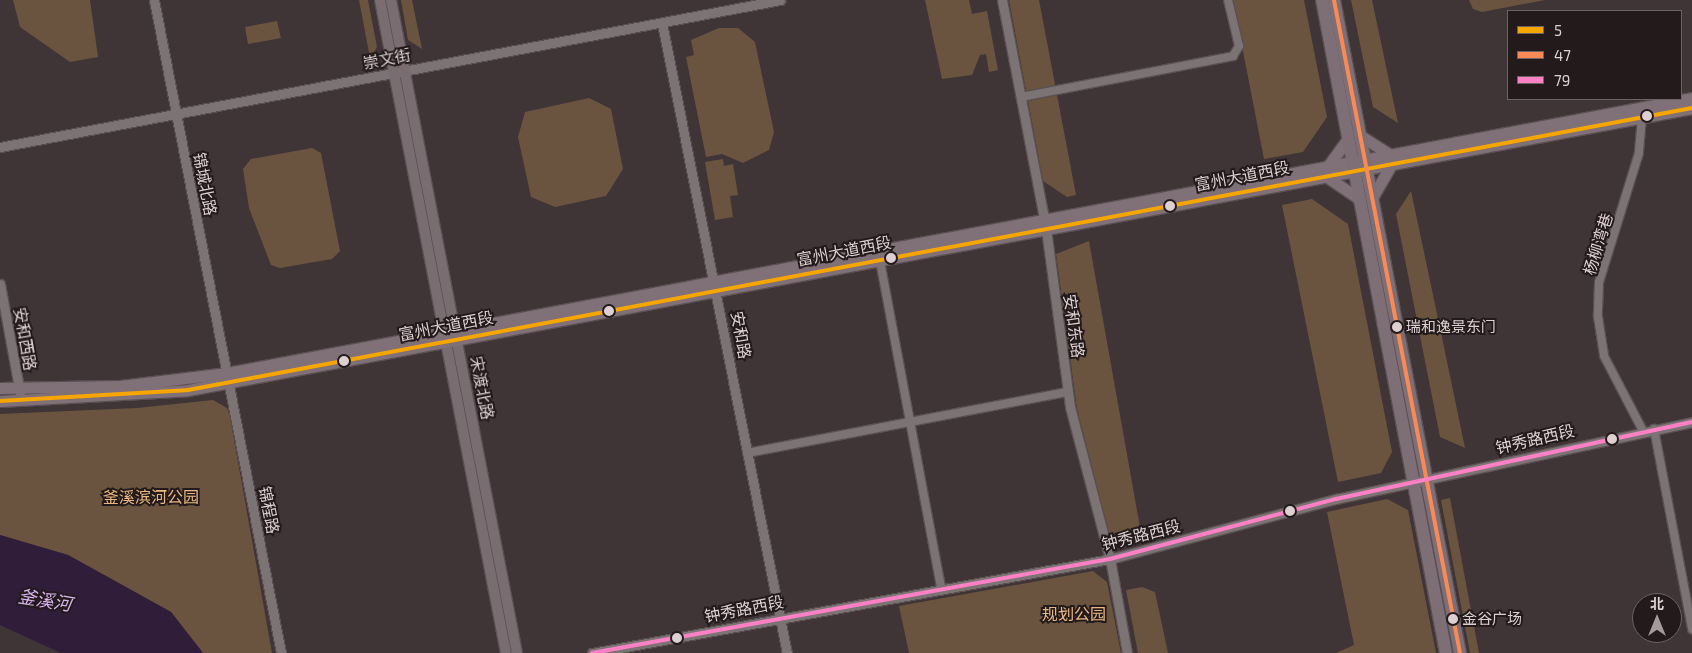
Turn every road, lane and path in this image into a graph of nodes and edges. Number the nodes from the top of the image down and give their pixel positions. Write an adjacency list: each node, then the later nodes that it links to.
1 (154, 0): 15 (street, 锦城北路)
2 (380, 0): 11 (main road, 宋渡北路)
3 (391, 0): 10 (main road, 宋渡北路)
4 (780, 0): 9 (street, 崇文街)
5 (1002, 0): 12 (street, 安和东路)
6 (1228, 0): 12 (street)
7 (1322, 0): 17 (highway)
8 (1334, 0): 17 (highway)
9 (662, 23): 10 (street, 崇文街); 26 (street, 安和路)
10 (406, 71): 11 (street, 崇文街); 27 (main road, 宋渡北路)
11 (394, 73): 15 (street, 崇文街); 27 (main road, 宋渡北路)
12 (1021, 97): 23 (street, 安和东路)
13 (1692, 98): 19 (main road, 富州大道西段)
14 (1692, 108): 16 (main road, 富州大道西段)
15 (176, 113): 18 (street, 崇文街); 28 (street, 锦城北路)
16 (1642, 118): 19 (main road, 富州大道西段); 37 (street, 杨柳湾巷)
17 (1354, 137): 19 (main road); 20 (highway); 21 (main road)
18 (0, 147)
19 (1390, 160): 20 (main road, 富州大道西段); 22 (main road)
20 (1360, 165): 21 (main road, 富州大道西段); 22 (highway)
21 (1328, 171): 22 (main road); 23 (main road, 富州大道西段)
22 (1366, 199): 39 (highway); 40 (highway)
23 (1045, 224): 24 (main road, 富州大道西段); 26 (main road, 富州大道西段); 31 (street, 安和东路)
24 (880, 261): 26 (main road, 富州大道西段); 34 (street)
25 (0, 284): 30 (street, 安和西路)
26 (717, 286): 27 (main road, 富州大道西段); 38 (street, 安和路)
27 (451, 336): 28 (main road, 富州大道西段); 46 (main road, 宋渡北路); 47 (main road, 宋渡北路)
28 (228, 378): 30 (main road, 富州大道西段); 32 (main road, 富州大道西段); 45 (street, 锦程路)
29 (0, 388): 30 (main road, 富州大道西段)
30 (19, 388): 32 (street, 安和西路)
31 (1068, 392): 34 (street); 41 (street, 安和东路)
32 (21, 400): 33 (main road, 富州大道西段)
33 (0, 401)
34 (910, 422): 38 (street); 42 (street)
35 (1692, 422): 36 (street, 钟秀路西段)
36 (1654, 429): 37 (street, 钟秀路西段); 44 (street)
37 (1643, 431): 39 (street, 钟秀路西段)
38 (747, 454): 43 (street, 安和路)
39 (1426, 478): 40 (street, 钟秀路西段); 52 (highway)
40 (1413, 481): 41 (street, 钟秀路西段); 51 (highway)
41 (1110, 559): 42 (street, 钟秀路西段); 50 (street, 安和东路)
42 (941, 588): 43 (street, 钟秀路西段)
43 (781, 618): 48 (street, 钟秀路西段); 49 (street, 安和路)
44 (1692, 629)
45 (281, 653)
46 (506, 653)
47 (517, 653)
48 (592, 653)
49 (787, 653)
50 (1127, 653)
51 (1446, 653)
52 (1460, 653)

